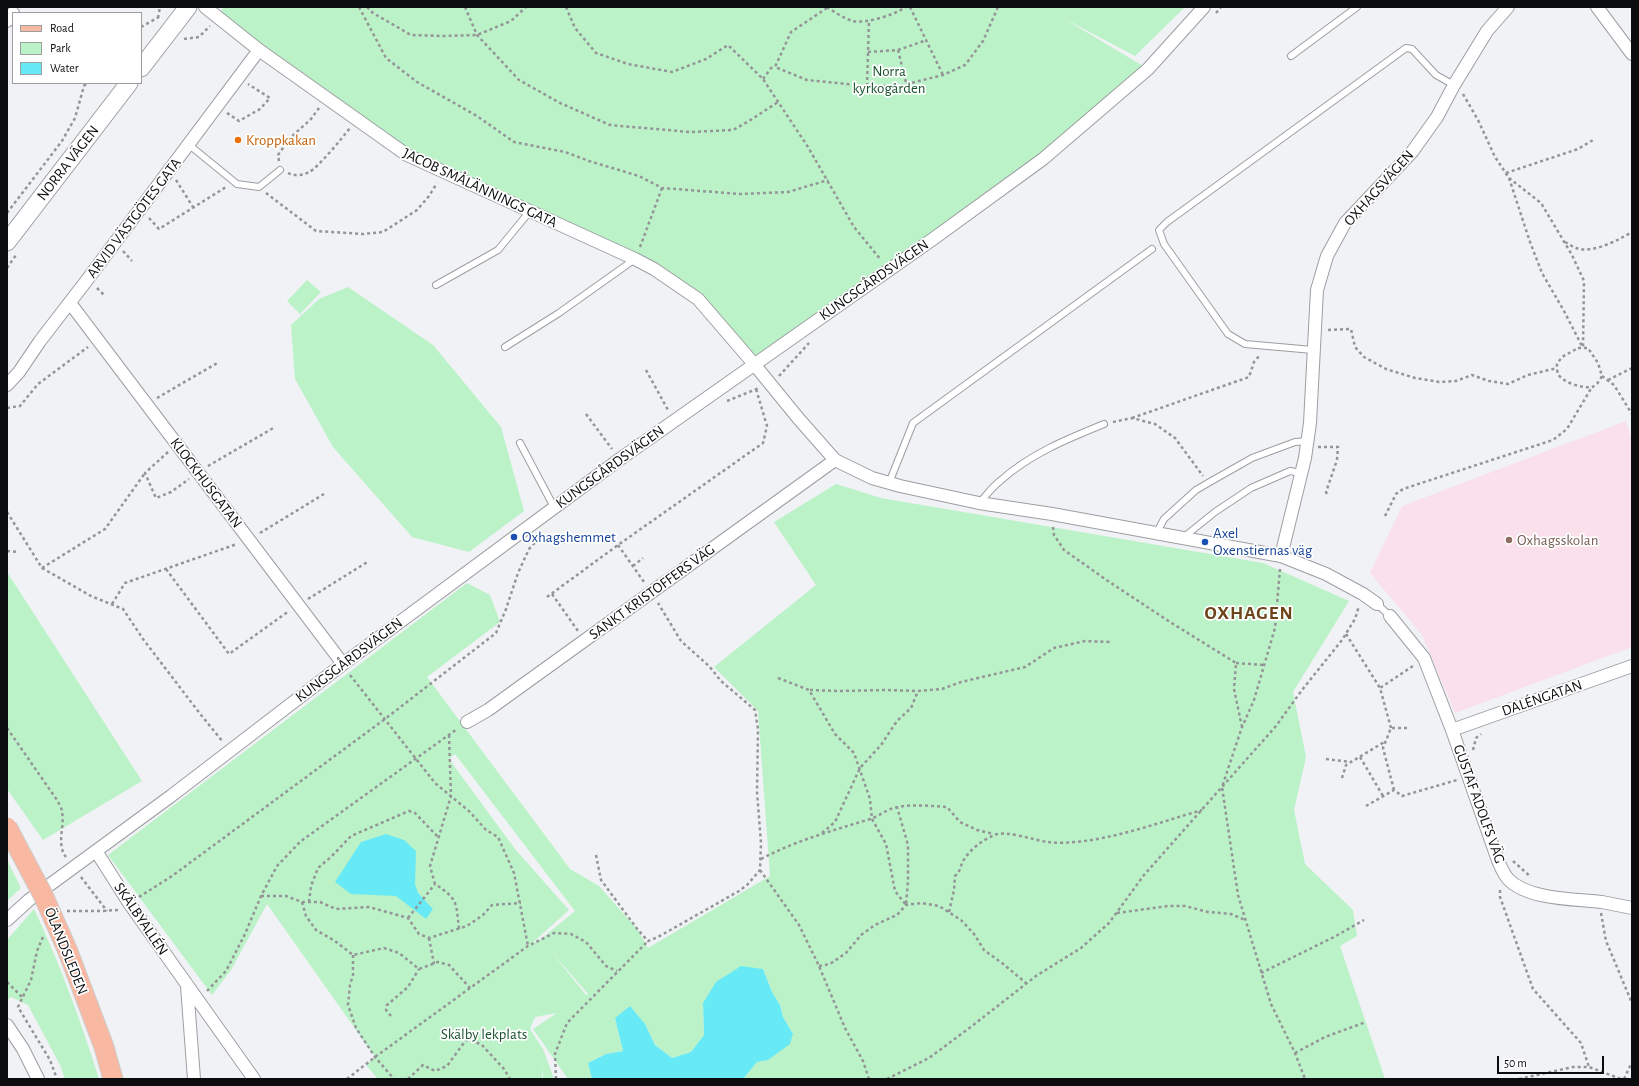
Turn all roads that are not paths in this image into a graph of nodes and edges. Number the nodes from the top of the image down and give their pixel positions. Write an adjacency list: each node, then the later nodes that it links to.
1 (188, 7): 10 (main road)
2 (205, 7): 7 (street, JACOB SMÅLÄNNINGS GATA)
3 (1204, 7): 23 (street, KUNGSGÅRDSVÄGEN)
4 (1357, 7): 9 (lane)
5 (1508, 7): 12 (street, OXHAGSVÄGEN)
6 (1597, 7): 8 (street)
7 (259, 50): 13 (street, ARVID VÄSTGÖTES GATA); 15 (street, JACOB SMÅLÄNNINGS GATA)
8 (1632, 54)
9 (1291, 56)
10 (142, 67)
11 (129, 84): 16 (main road, NORRA VÄGEN)
12 (1454, 85): 22 (street, OXHAGSVÄGEN); 22 (lane)
13 (188, 144): 14 (lane); 20 (street, ARVID VÄSTGÖTES GATA)
14 (280, 170)
15 (530, 211): 18 (street, JACOB SMÅLÄNNINGS GATA); 19 (lane)
16 (7, 242)
17 (1152, 249): 30 (lane)
18 (635, 259): 21 (lane); 23 (street, JACOB SMÅLÄNNINGS GATA)
19 (436, 286)
20 (70, 303): 24 (street, ARVID VÄSTGÖTES GATA); 38 (street, KLOCKHUSGATAN)
21 (505, 347)
22 (1313, 350): 27 (street, OXHAGSVÄGEN)
23 (754, 364): 28 (street); 32 (street, KUNGSGÅRDSVÄGEN)
24 (7, 384)
25 (1104, 424): 31 (lane)
26 (520, 443): 32 (lane)
27 (1313, 444): 29 (street, OXHAGSVÄGEN); 33 (lane)
28 (835, 460): 30 (street); 40 (street, SANKT KRISTOFFERS VÄG)
29 (1301, 473): 34 (lane); 35 (street, OXHAGSVÄGEN)
30 (889, 482): 31 (street)
31 (979, 503): 33 (street)
32 (554, 507): 38 (street, KUNGSGÅRDSVÄGEN)
33 (1156, 534): 34 (street)
34 (1183, 538): 35 (street)
35 (1281, 556): 36 (street)
36 (1377, 604): 37 (lane)
37 (1390, 616): 41 (street, GUSTAF ADOLFS VÄG)
38 (343, 664): 43 (street, KUNGSGÅRDSVÄGEN)
39 (1632, 666): 41 (street, DALÉNGATAN)
40 (467, 722)
41 (1452, 730): 44 (street, GUSTAF ADOLFS VÄG)
42 (7, 827): 49 (main road, ÖLANDSLEDEN, bridge)
43 (96, 851): 45 (street, KUNGSGÅRDSVÄGEN); 46 (street, SKÄLBYALLÉN)
44 (1632, 908)
45 (7, 920)
46 (187, 986): 50 (street); 51 (street, SKÄLBYALLÉN)
47 (7, 1025): 48 (street)
48 (38, 1079)
49 (114, 1079)
50 (194, 1079)
51 (254, 1079)

